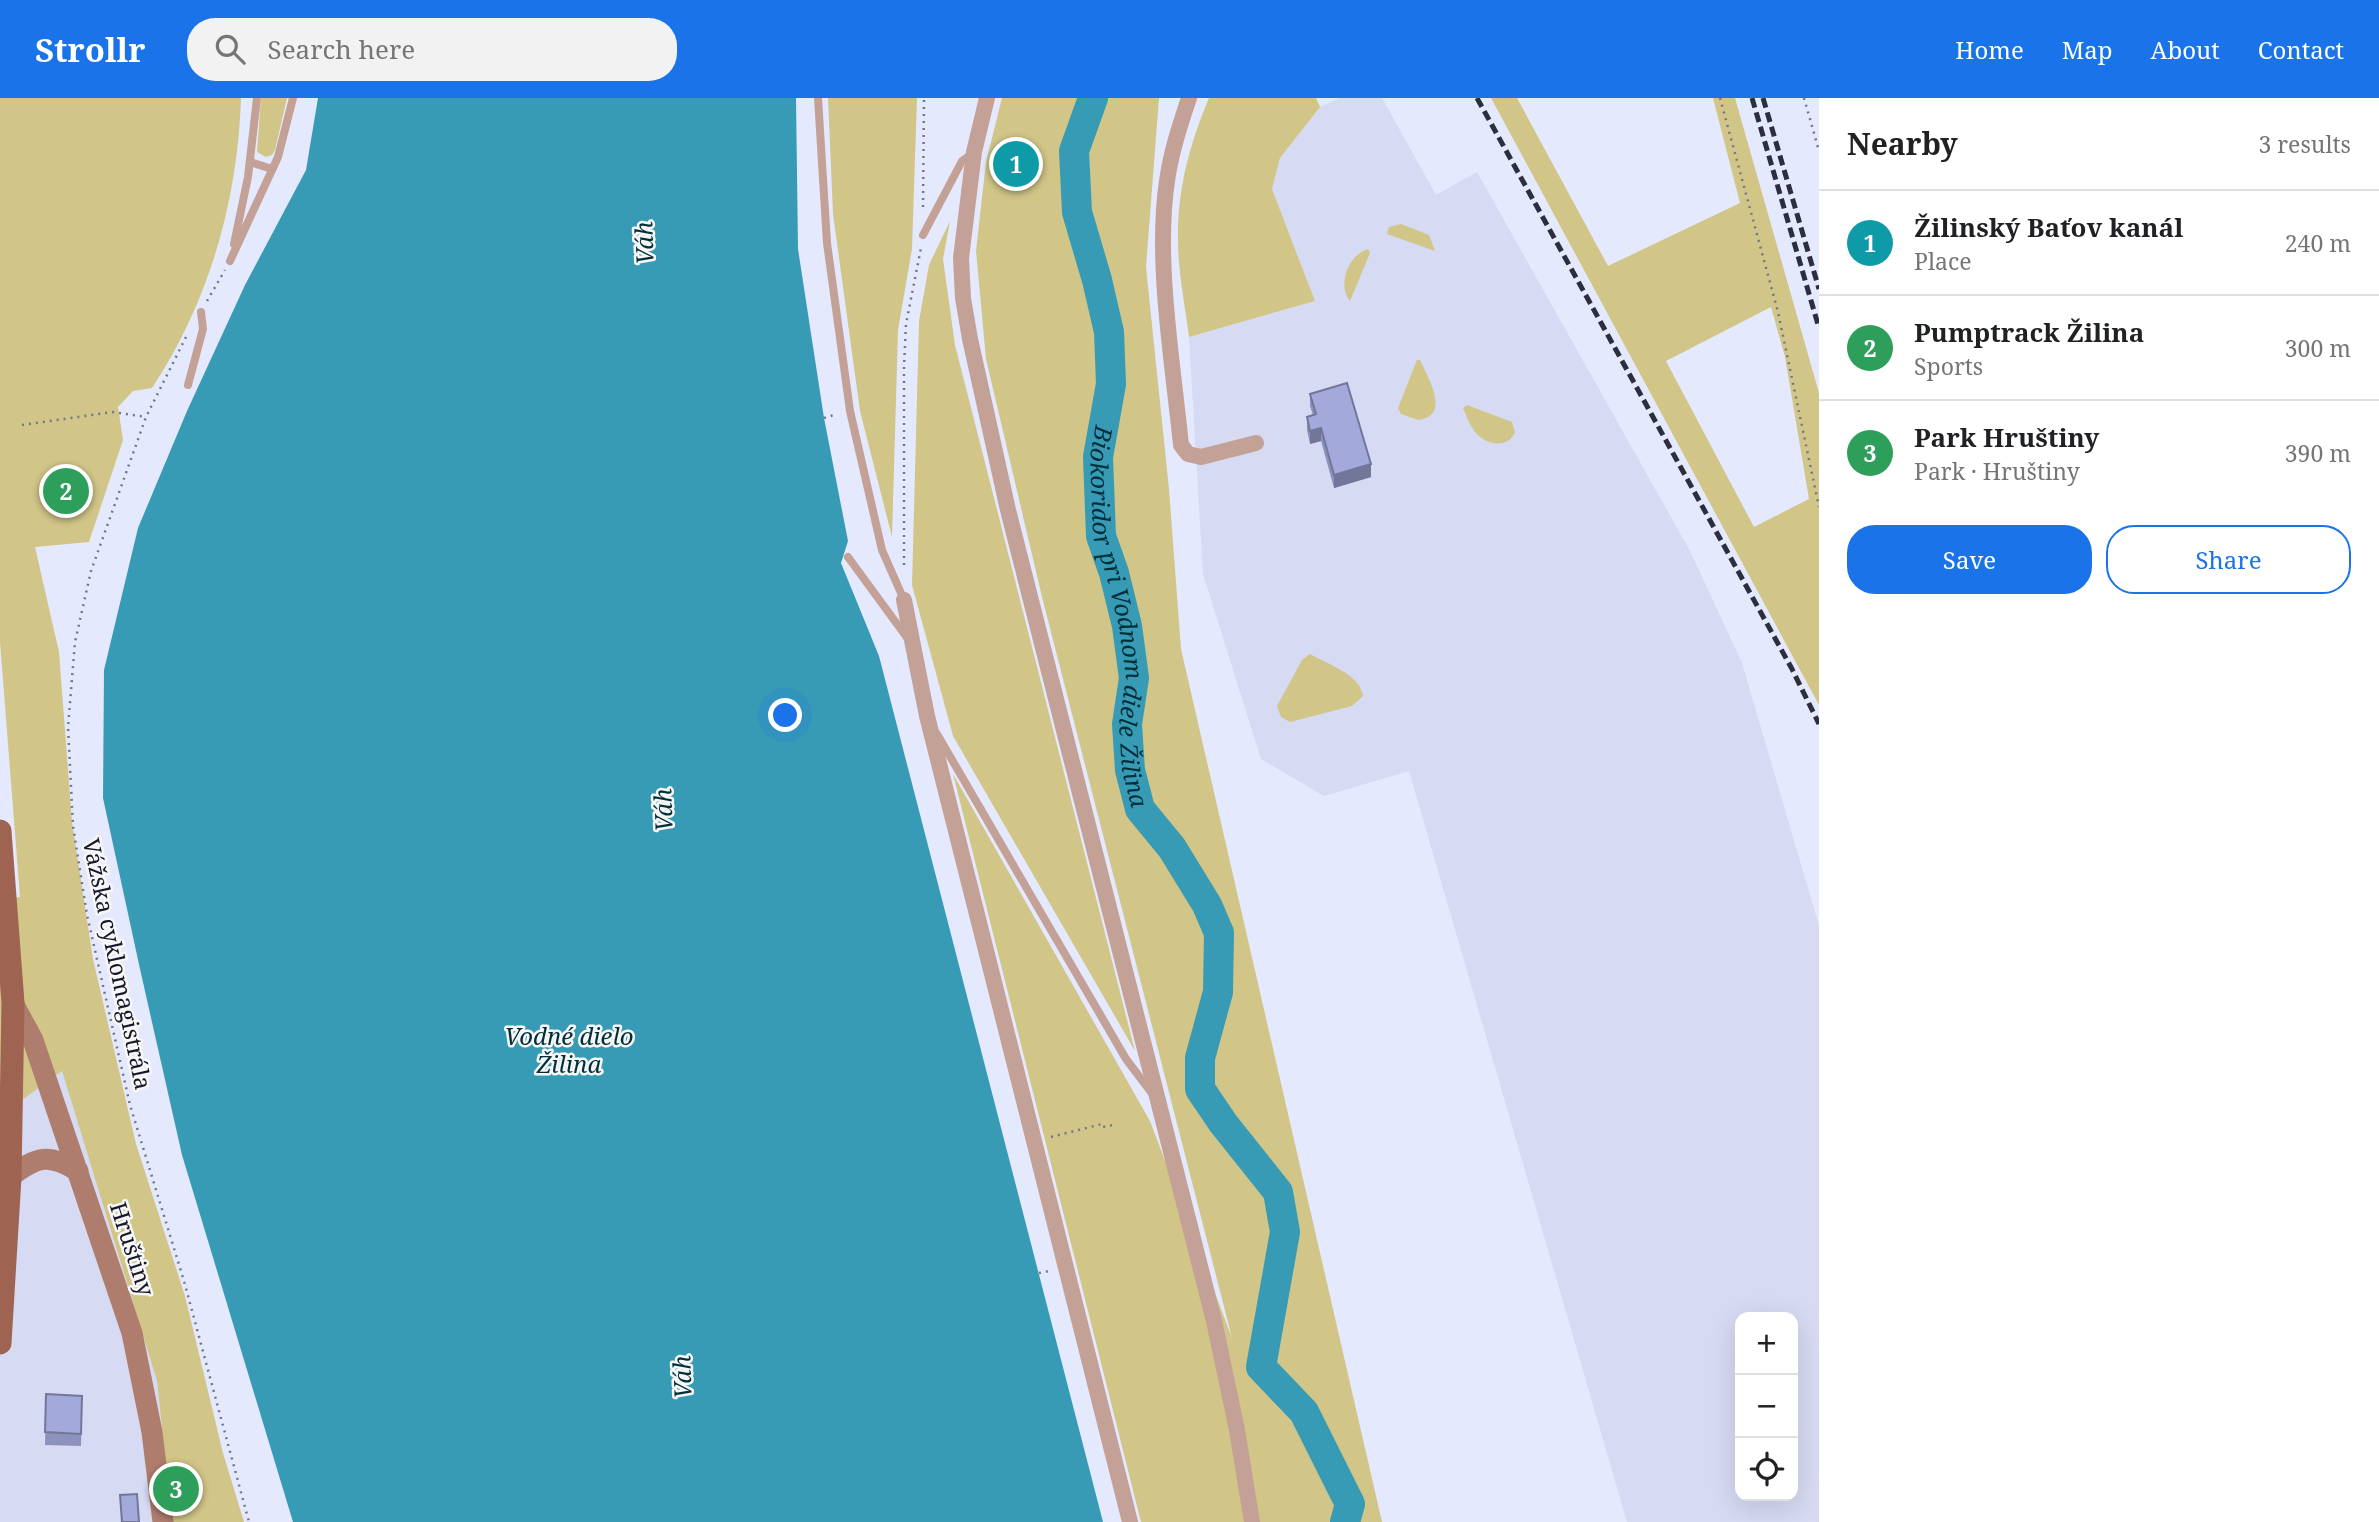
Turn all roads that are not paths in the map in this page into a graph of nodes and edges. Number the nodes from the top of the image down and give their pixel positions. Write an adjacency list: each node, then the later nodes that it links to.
1 (257, 98): 7 (lane)
2 (293, 98): 8 (lane)
3 (818, 98): 14 (lane)
4 (987, 98): 6 (street)
5 (1189, 98): 12 (street)
6 (974, 152): 9 (lane); 21 (street)
7 (250, 162): 8 (lane); 8 (lane)
8 (272, 169)
9 (923, 235)
10 (201, 312): 11 (lane)
11 (188, 385)
12 (1256, 443)
13 (848, 557): 15 (lane)
14 (904, 600): 15 (street)
15 (911, 644): 16 (street)
16 (927, 716): 21 (lane); 26 (street)
17 (0, 831): 18 (main road)
18 (2, 871): 19 (main road)
19 (4, 914): 20 (main road)
20 (13, 1003): 22 (street, Hruštiny); 23 (main road)
21 (1159, 1102): 27 (street)
22 (78, 1171): 23 (street); 25 (street, Hruštiny)
23 (10, 1177): 24 (main road)
24 (0, 1343)
25 (163, 1522)
26 (1130, 1522)
27 (1252, 1522)

